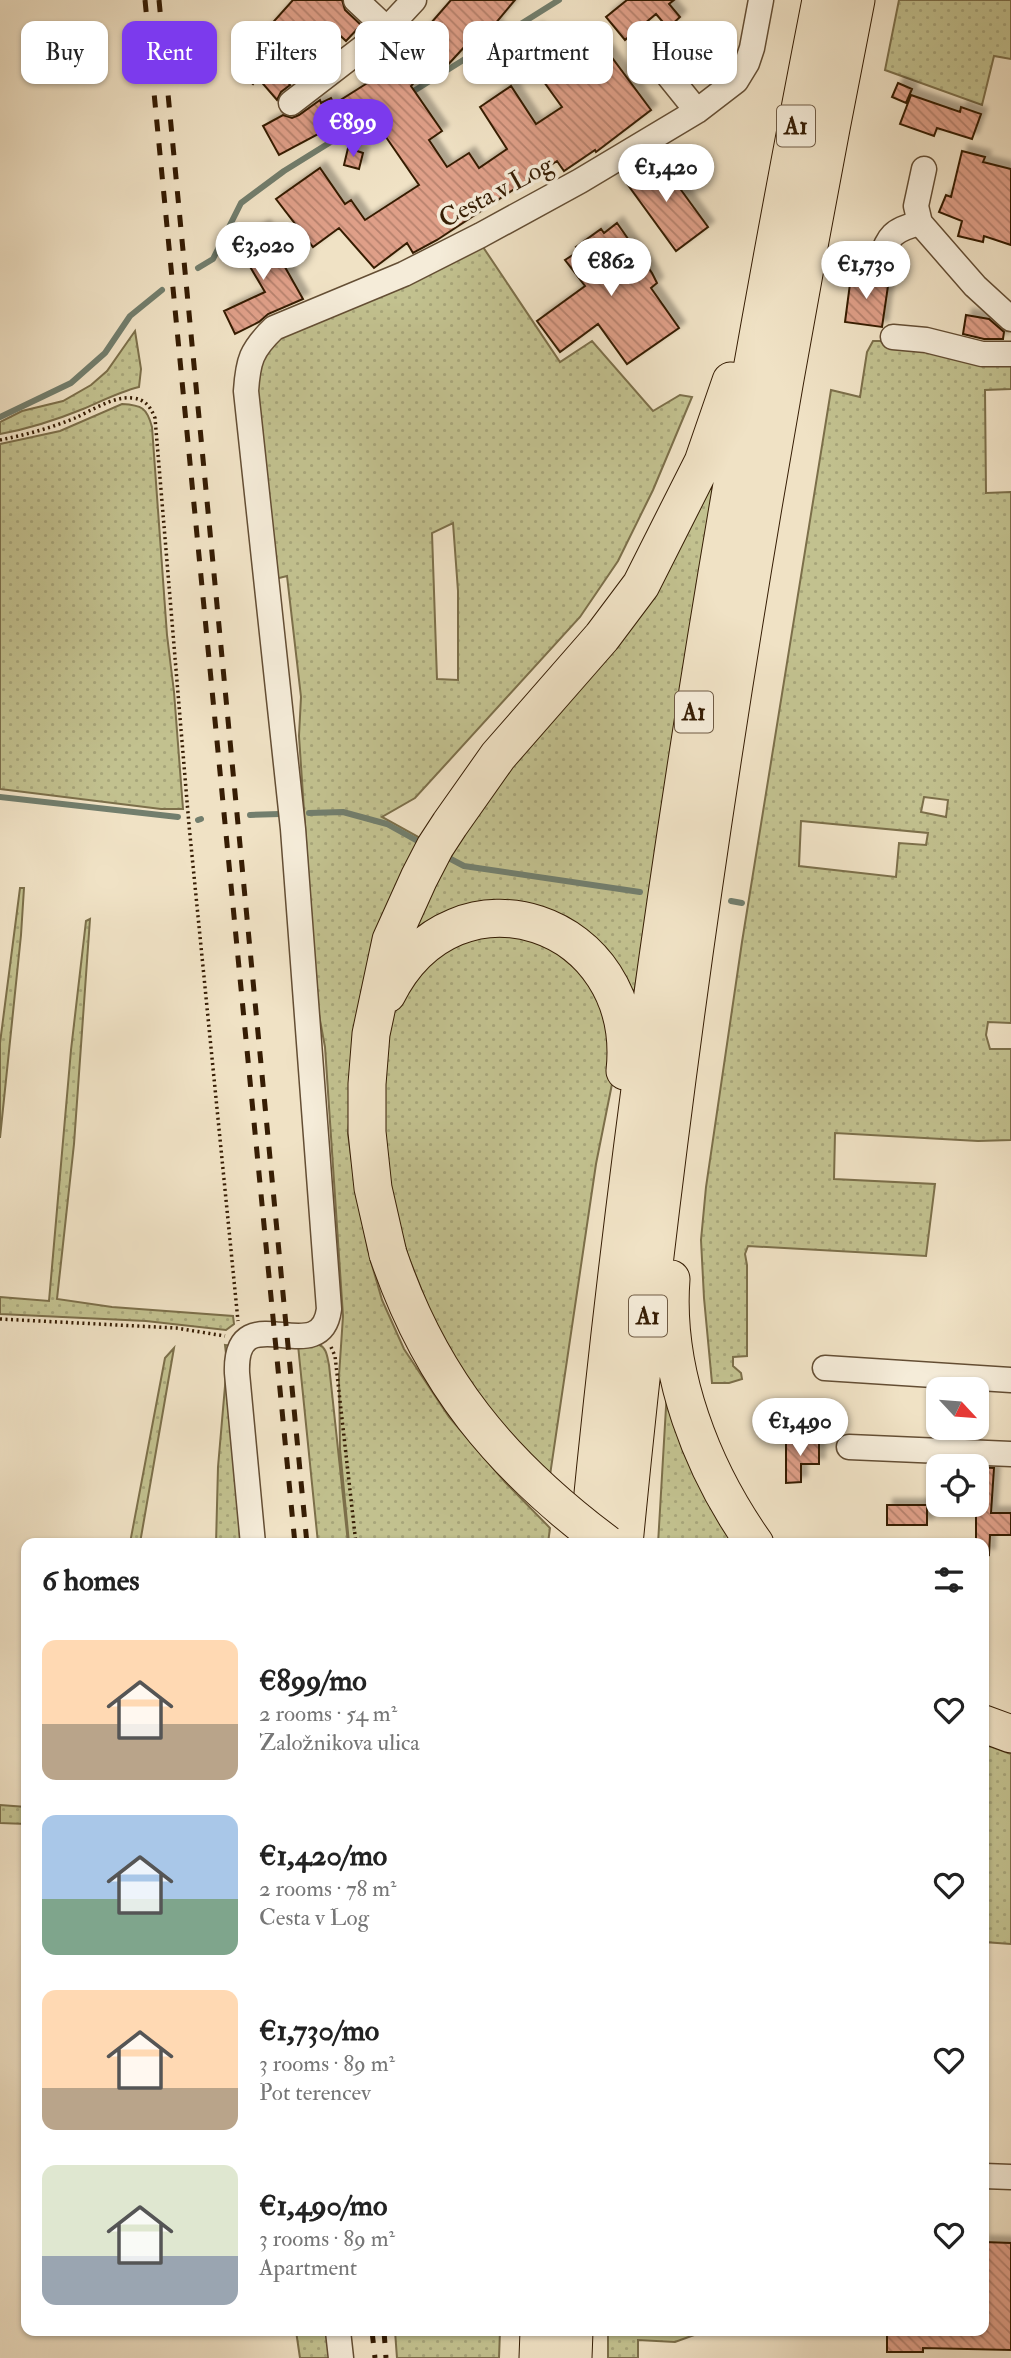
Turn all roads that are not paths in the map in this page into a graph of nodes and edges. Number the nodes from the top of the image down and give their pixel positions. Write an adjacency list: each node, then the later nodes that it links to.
1 (356, 0): 6 (street)
2 (414, 0): 7 (street)
3 (761, 0): 11 (street, Cesta v Log)
4 (821, 0): 14 (highway, A1)
5 (856, 0): 20 (highway, A1)
6 (378, 21)
7 (394, 21)
8 (355, 54): 10 (street)
9 (675, 84): 11 (street)
10 (292, 103)
11 (697, 111): 26 (street, Cesta v Log)
12 (924, 169): 13 (street)
13 (920, 223): 15 (street); 16 (street)
14 (772, 252): 19 (highway); 21 (highway, A1)
15 (878, 266)
16 (1009, 309)
17 (893, 337): 18 (street)
18 (1011, 354)
19 (371, 1034): 21 (highway); 28 (highway, bridge)
20 (667, 1155): 29 (highway, A1); 30 (highway)
21 (630, 1174): 27 (highway, A1)
22 (825, 1368): 23 (street)
23 (1011, 1380)
24 (849, 1447): 25 (street)
25 (1011, 1454)
26 (252, 1538)
27 (589, 1538)
28 (599, 1538)
29 (625, 1538)
30 (751, 1538)
31 (989, 1706): 32 (highway)
32 (1011, 1713)
33 (989, 1726): 34 (highway)
34 (1011, 1734)
35 (989, 2176): 36 (street)
36 (1011, 2177)
37 (339, 2336): 40 (street)
38 (539, 2336): 41 (highway)
39 (574, 2336): 42 (highway)
40 (341, 2358)
41 (538, 2358)
42 (573, 2358)

